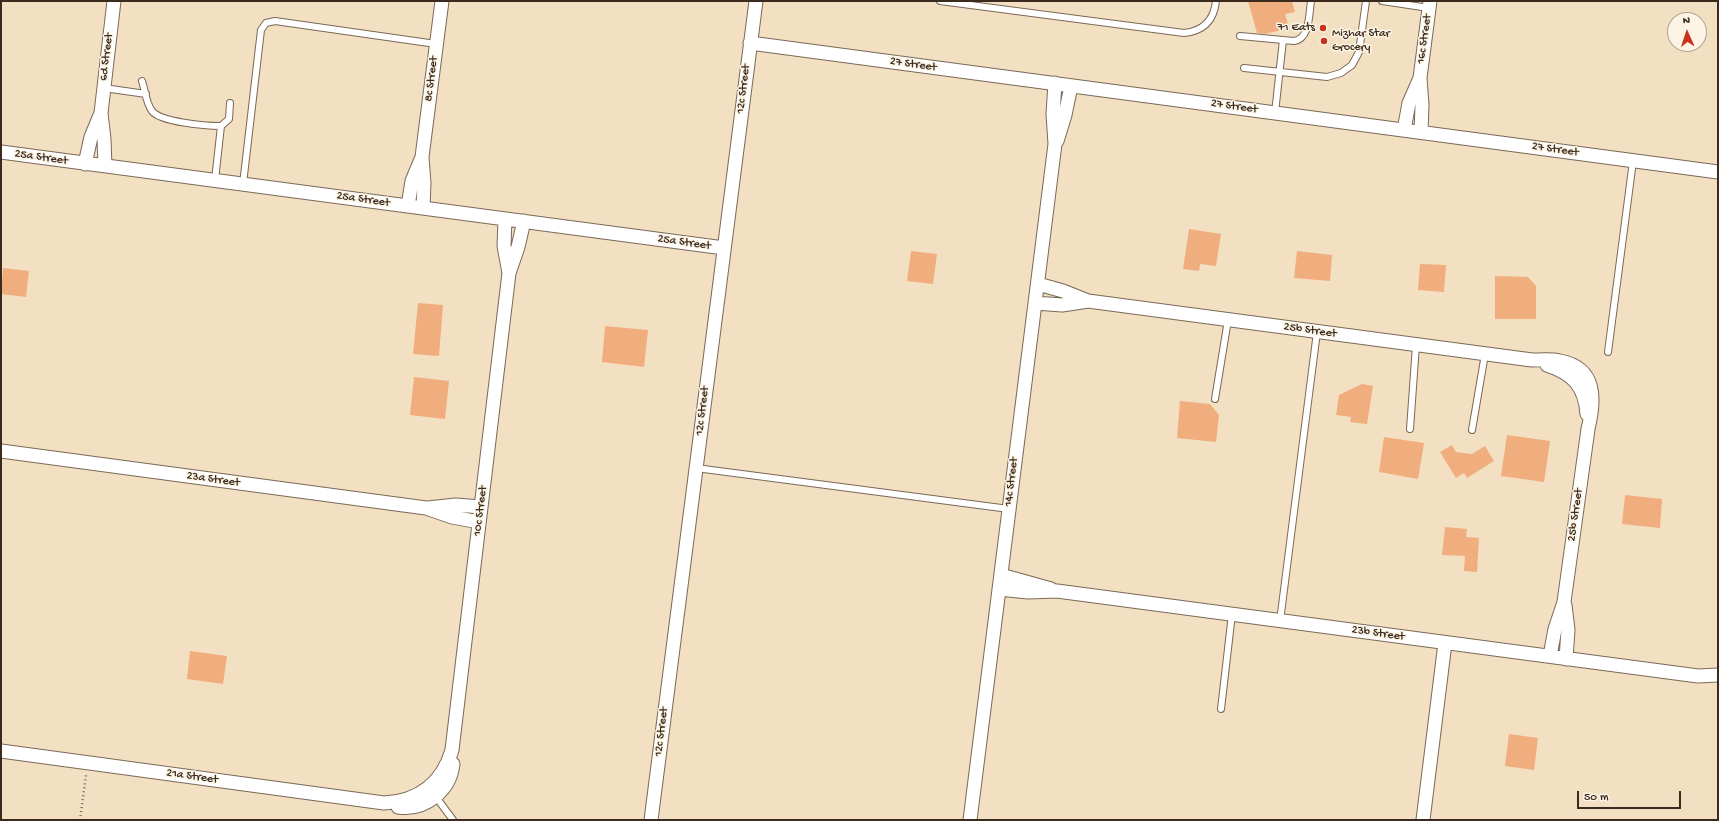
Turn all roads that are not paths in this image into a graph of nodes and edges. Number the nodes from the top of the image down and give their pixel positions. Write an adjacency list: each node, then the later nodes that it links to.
1 (114, 1): 20 (street, 6d Street)
2 (442, 1): 13 (street, 8c Street)
3 (756, 1): 12 (street, 12c Street)
4 (940, 1): 5 (lane)
5 (1216, 1)
6 (1311, 1): 11 (lane)
7 (1366, 1): 15 (lane)
8 (1382, 1): 9 (lane)
9 (1430, 4): 16 (street, 16c Street)
10 (1240, 36): 11 (lane)
11 (1283, 40): 15 (lane)
12 (750, 43): 18 (street, 27 Street); 41 (street, 12c Street)
13 (436, 44): 30 (street, 8c Street); 36 (lane)
14 (1244, 68): 15 (lane)
15 (1279, 72): 24 (lane)
16 (1420, 78): 26 (street, 16c Street); 27 (street, 16c Street)
17 (142, 81): 21 (lane)
18 (1055, 84): 19 (street, 27 Street); 28 (street, 14c Street)
19 (1071, 86): 24 (street, 27 Street); 28 (street, 14c Street)
20 (104, 88): 21 (lane); 23 (street, 6d Street)
21 (146, 94): 25 (lane)
22 (230, 103): 25 (lane)
23 (101, 113): 32 (street, 6d Street); 33 (street, 6d Street)
24 (1275, 113): 26 (street, 27 Street)
25 (221, 126): 35 (lane)
26 (1404, 130): 27 (street, 27 Street)
27 (1421, 132): 31 (street, 27 Street)
28 (1055, 144): 43 (street, 14c Street)
29 (1, 152): 32 (street, 25a Street)
30 (422, 157): 37 (street, 8c Street); 38 (street, 8c Street)
31 (1632, 160): 34 (street, 27 Street); 49 (lane)
32 (85, 164): 33 (street, 25a Street)
33 (105, 166): 35 (street, 25a Street)
34 (1718, 172)
35 (215, 180): 36 (street, 25a Street)
36 (243, 184): 37 (street, 25a Street)
37 (408, 206): 38 (street, 25a Street)
38 (423, 208): 39 (street, 25a Street)
39 (505, 219): 40 (street, 25a Street); 42 (street, 10c Street)
40 (524, 221): 41 (street, 25a Street); 42 (street, 10c Street)
41 (724, 248): 55 (street, 12c Street)
42 (509, 273): 56 (street, 10c Street)
43 (1038, 284): 44 (street, 25b Street); 45 (street, 14c Street)
44 (1088, 301): 45 (street, 25b Street); 46 (street, 25b Street)
45 (1035, 303): 58 (street, 14c Street)
46 (1228, 320): 47 (street, 25b Street); 51 (lane)
47 (1317, 332): 48 (street, 25b Street); 65 (lane)
48 (1416, 345): 50 (street, 25b Street); 52 (lane)
49 (1608, 352)
50 (1485, 354): 53 (lane); 63 (street, 25b Street)
51 (1215, 399)
52 (1410, 429)
53 (1472, 430)
54 (1, 451): 57 (street, 23a Street)
55 (696, 468): 58 (lane); 76 (street, 12c Street)
56 (481, 507): 57 (street, 23a Street); 59 (street, 10c Street)
57 (426, 508): 59 (street, 23a Street)
58 (1009, 509): 60 (street, 14c Street)
59 (480, 522): 74 (street, 10c Street)
60 (1001, 575): 61 (street, 14c Street); 62 (street, 23b Street)
61 (999, 589): 62 (street, 23b Street); 77 (street, 14c Street)
62 (1057, 591): 64 (street, 23b Street)
63 (1564, 602): 67 (street, 25b Street); 68 (street, 25b Street)
64 (1232, 614): 65 (street, 23b Street); 72 (lane)
65 (1280, 621): 66 (street, 23b Street)
66 (1445, 643): 67 (street, 23b Street); 78 (street)
67 (1550, 656): 68 (street, 23b Street)
68 (1566, 659): 70 (street, 23b Street)
69 (1718, 675): 70 (street, 23b Street)
70 (1698, 676): 71 (street, 23b Street)
71 (1718, 684)
72 (1221, 709)
73 (1, 751): 74 (street, 21a Street)
74 (432, 792): 75 (lane)
75 (453, 820)
76 (651, 820)
77 (970, 820)
78 (1423, 820)

